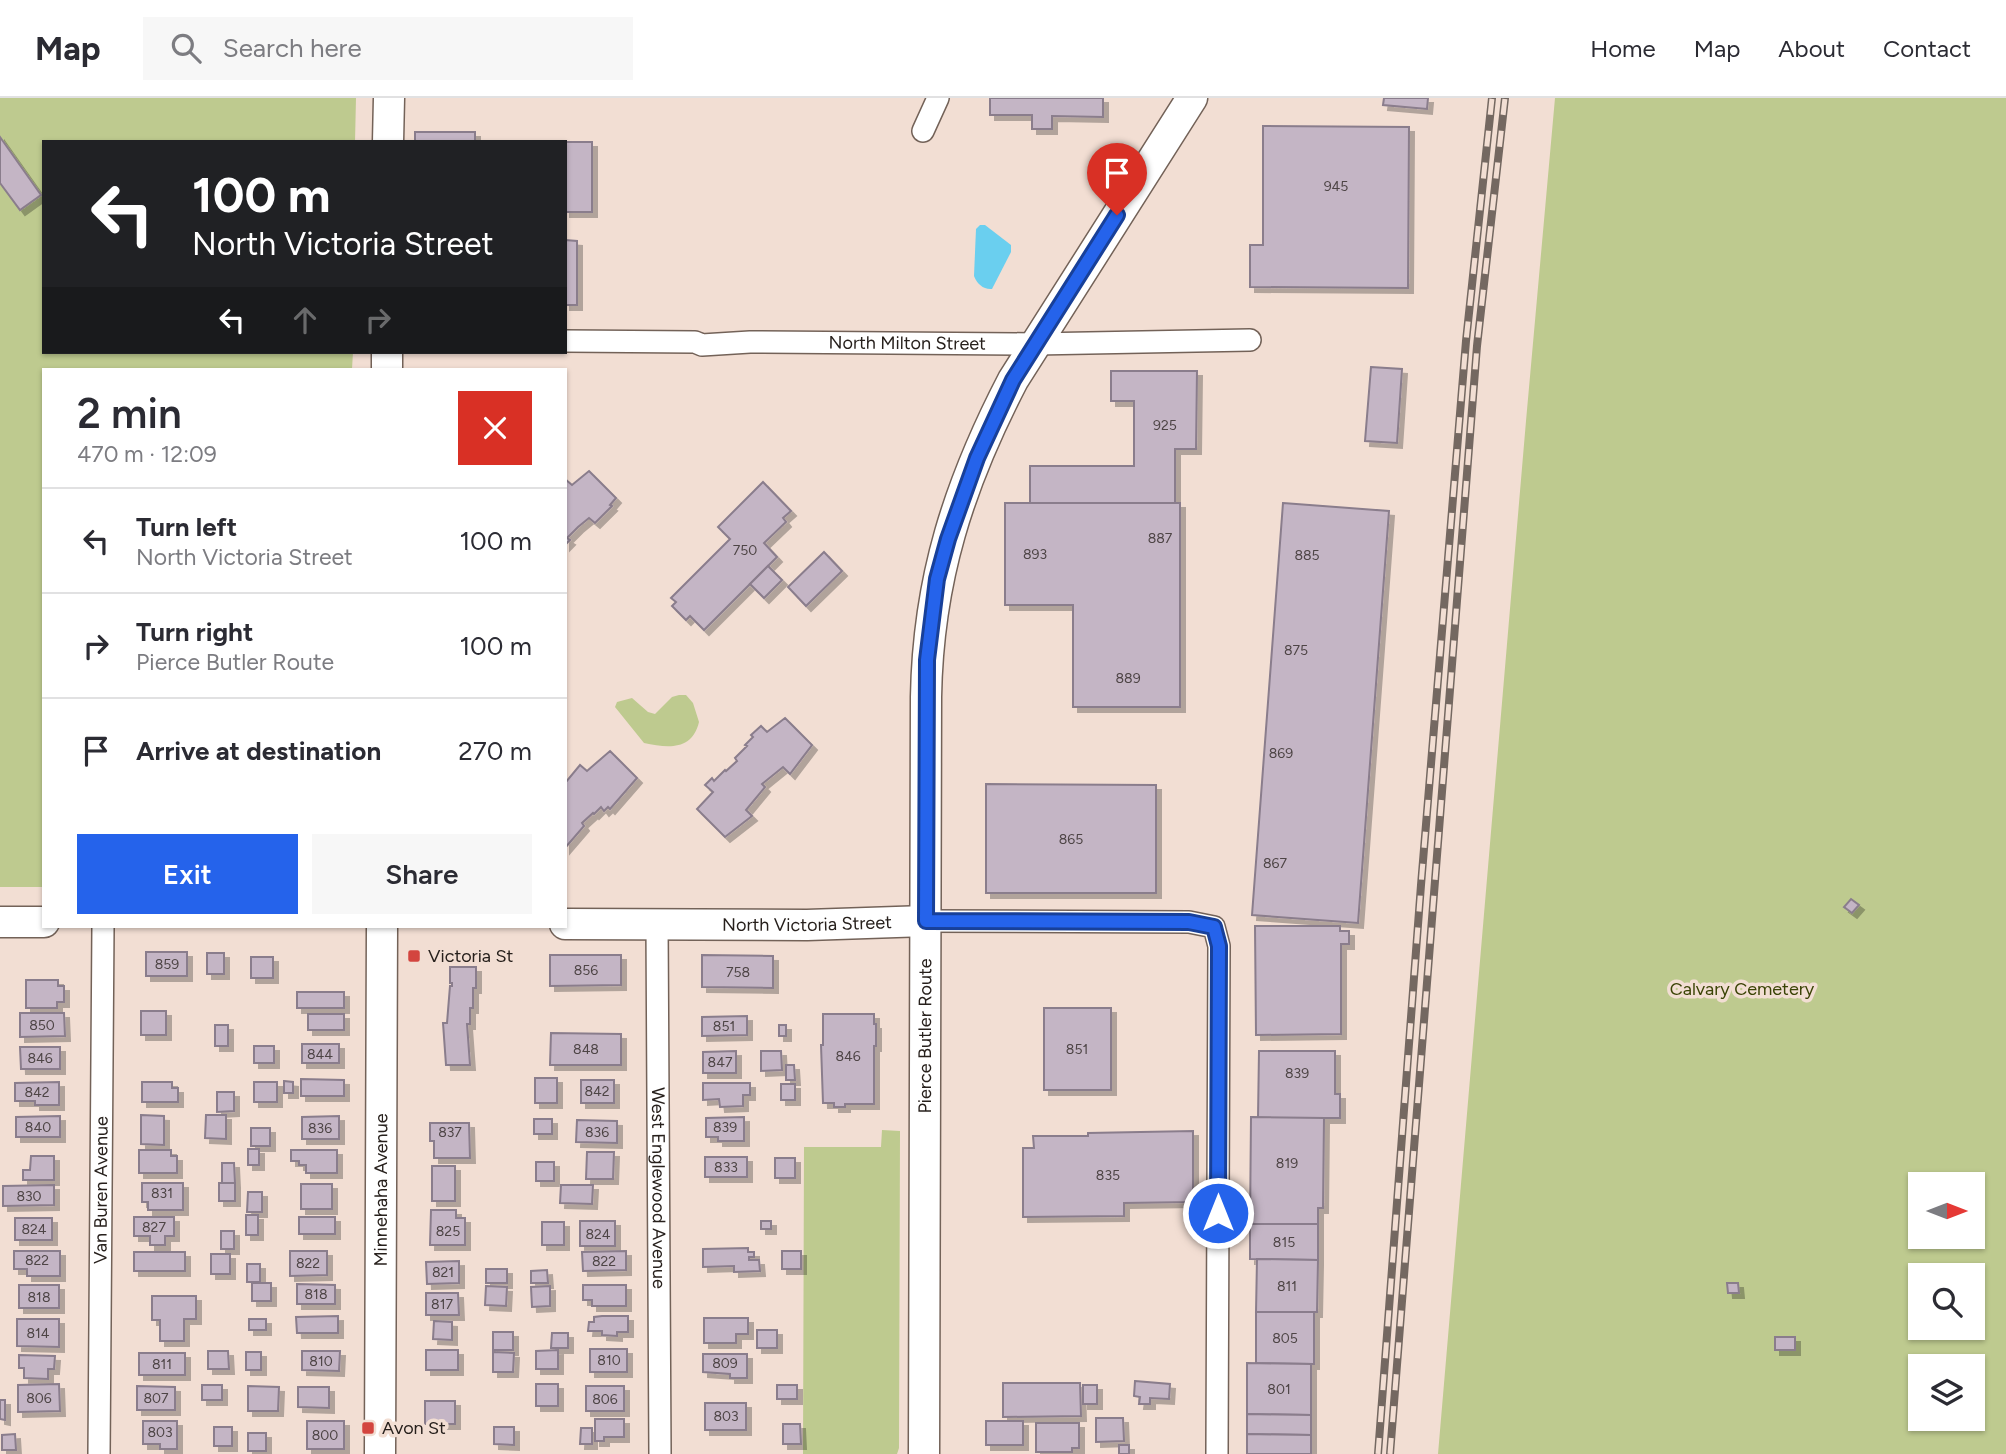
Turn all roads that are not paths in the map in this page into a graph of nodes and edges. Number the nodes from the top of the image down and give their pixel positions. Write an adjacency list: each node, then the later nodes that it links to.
1 (389, 98): 5 (main road)
2 (938, 98): 4 (street)
3 (1192, 98): 8 (main road, Pierce Butler Route)
4 (923, 131)
5 (388, 140)
6 (1250, 340): 8 (street, North Milton Street)
7 (567, 341): 8 (street, North Milton Street)
8 (1035, 344): 9 (main road, Pierce Butler Route)
9 (926, 921): 13 (main road, North Victoria Street); 19 (main road, Pierce Butler Route); 20 (street, North Victoria Street)
10 (0, 922): 11 (main road)
11 (42, 922)
12 (567, 924): 13 (main road, North Victoria Street)
13 (657, 924): 18 (street, West Englewood Avenue)
14 (103, 928): 16 (street, Van Buren Avenue)
15 (382, 928): 17 (main road, Minnehaha Avenue)
16 (99, 1454)
17 (380, 1454)
18 (660, 1454)
19 (924, 1454)
20 (1217, 1454)

